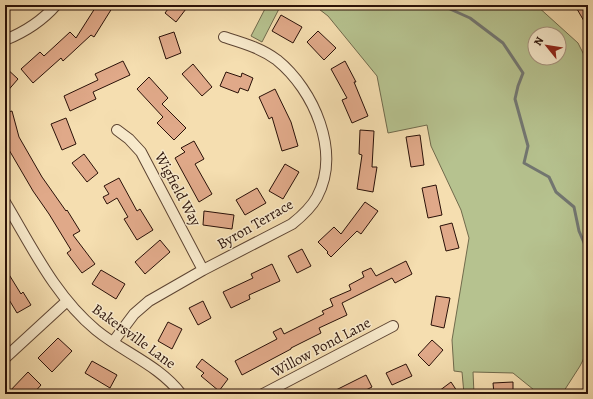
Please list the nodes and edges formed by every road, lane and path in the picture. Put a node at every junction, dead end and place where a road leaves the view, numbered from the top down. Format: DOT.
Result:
graph roads {
  1 [pos="56,5"];
  2 [pos="224,37"];
  3 [pos="5,40"];
  4 [pos="117,130"];
  5 [pos="5,202"];
  6 [pos="203,270"];
  7 [pos="67,301"];
  8 [pos="392,326"];
  9 [pos="113,342"];
  10 [pos="5,358"];
  11 [pos="181,394"];
  12 [pos="264,394"];
  1 -- 3 [label="street"];
  2 -- 6 [label="street, Byron Terrace"];
  4 -- 6 [label="street, Wigfield Way"];
  5 -- 7 [label="street, Bakersville Lane"];
  6 -- 9 [label="street, Byron Terrace"];
  7 -- 9 [label="street, Bakersville Lane"];
  7 -- 10 [label="street"];
  8 -- 12 [label="street, Willow Pond Lane"];
  9 -- 11 [label="street, Bakersville Lane"];
}
